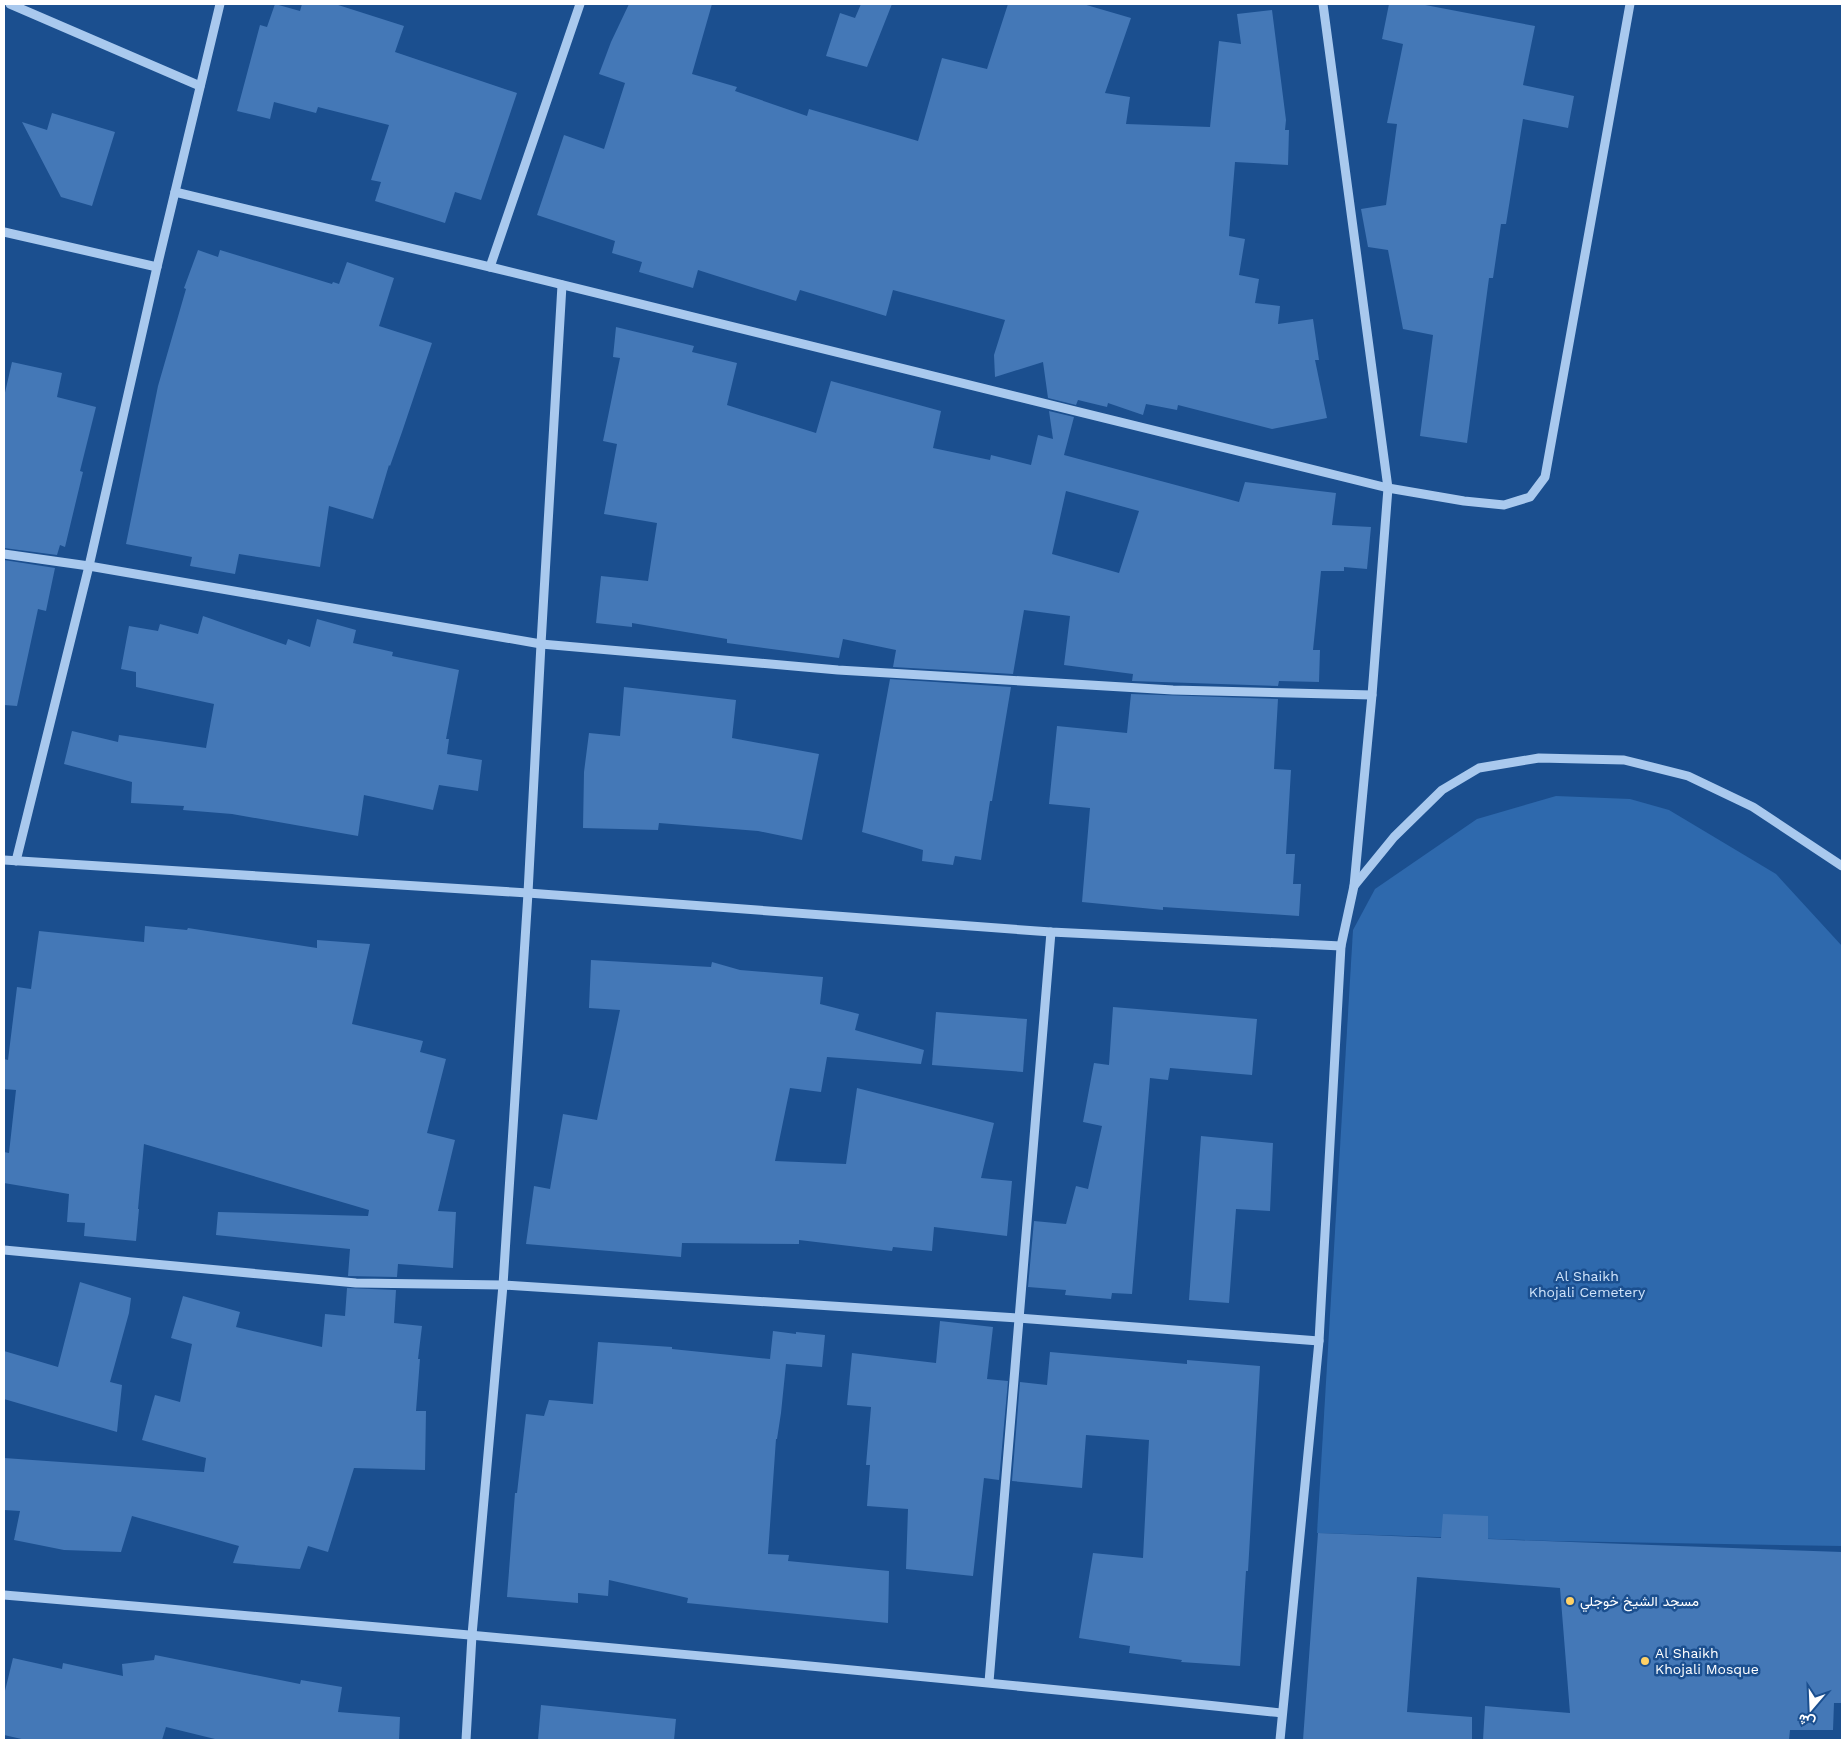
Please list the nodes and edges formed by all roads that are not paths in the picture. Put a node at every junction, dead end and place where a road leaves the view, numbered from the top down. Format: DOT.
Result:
graph roads {
  1 [pos="10,4"];
  2 [pos="220,4"];
  3 [pos="580,4"];
  4 [pos="1323,4"];
  5 [pos="1630,4"];
  6 [pos="200,86"];
  7 [pos="175,192"];
  8 [pos="4,232"];
  9 [pos="157,267"];
  10 [pos="490,267"];
  11 [pos="562,285"];
  12 [pos="1388,488"];
  13 [pos="4,554"];
  14 [pos="89,566"];
  15 [pos="540,644"];
  16 [pos="1372,695"];
  17 [pos="4,860"];
  18 [pos="16,861"];
  19 [pos="1842,866"];
  20 [pos="1354,886"];
  21 [pos="528,893"];
  22 [pos="1051,932"];
  23 [pos="1341,946"];
  24 [pos="4,1250"];
  25 [pos="503,1285"];
  26 [pos="1018,1318"];
  27 [pos="1319,1340"];
  28 [pos="4,1595"];
  29 [pos="472,1635"];
  30 [pos="989,1682"];
  31 [pos="1282,1712"];
  32 [pos="466,1740"];
  33 [pos="1280,1740"];
  1 -- 6 [label="street"];
  2 -- 6 [label="street"];
  3 -- 10 [label="street"];
  4 -- 12 [label="street"];
  5 -- 12 [label="street"];
  6 -- 7 [label="street"];
  7 -- 9 [label="street"];
  7 -- 10 [label="street"];
  8 -- 9 [label="street"];
  9 -- 14 [label="street"];
  10 -- 11 [label="street"];
  11 -- 12 [label="street"];
  11 -- 15 [label="street"];
  12 -- 16 [label="street"];
  13 -- 14 [label="street"];
  14 -- 15 [label="street"];
  14 -- 18 [label="street"];
  15 -- 16 [label="street"];
  15 -- 21 [label="street"];
  16 -- 20 [label="street"];
  17 -- 18 [label="street"];
  18 -- 21 [label="street"];
  19 -- 20 [label="street"];
  20 -- 23 [label="street"];
  21 -- 22 [label="street"];
  21 -- 25 [label="street"];
  22 -- 23 [label="street"];
  22 -- 26 [label="street"];
  23 -- 27 [label="street"];
  24 -- 25 [label="street"];
  25 -- 26 [label="street"];
  25 -- 29 [label="street"];
  26 -- 27 [label="street"];
  26 -- 30 [label="street"];
  27 -- 31 [label="street"];
  28 -- 29 [label="street"];
  29 -- 30 [label="street"];
  29 -- 32 [label="street"];
  30 -- 31 [label="street"];
  31 -- 33 [label="street"];
}
